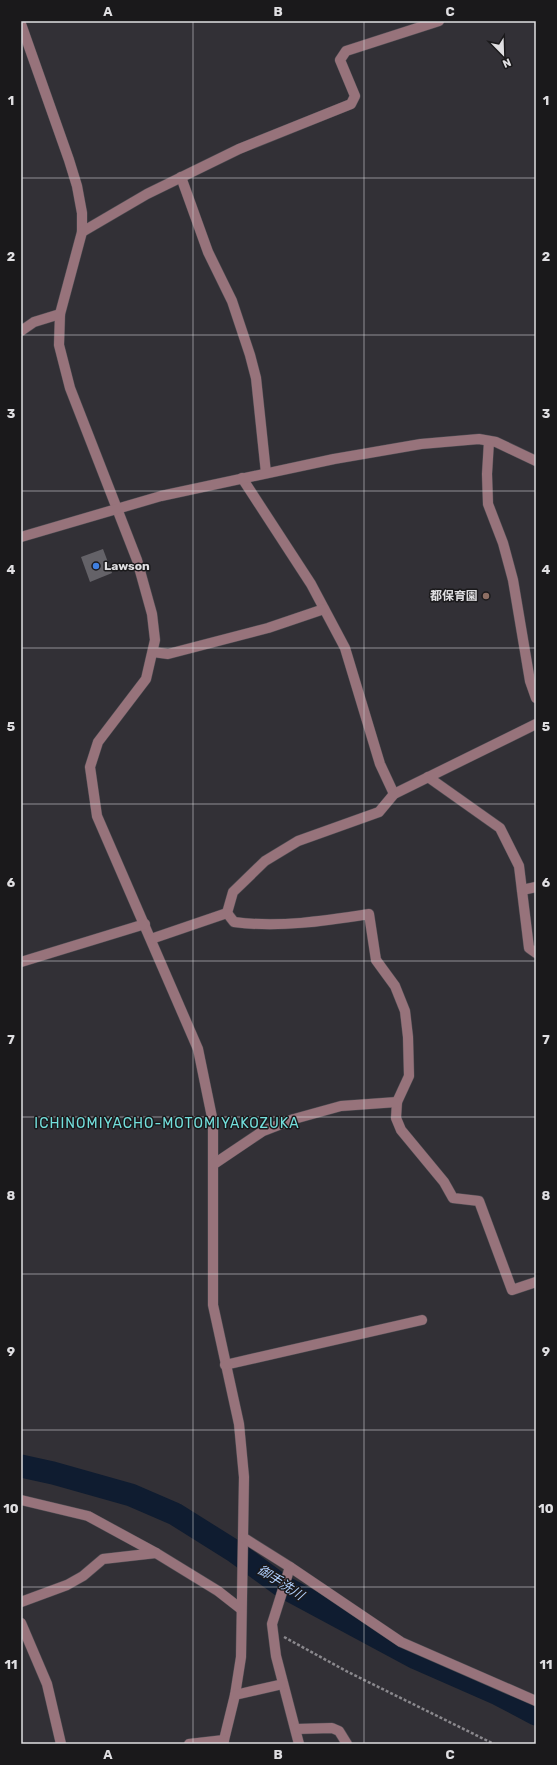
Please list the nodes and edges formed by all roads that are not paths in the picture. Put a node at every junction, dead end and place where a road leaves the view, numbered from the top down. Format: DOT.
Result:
graph roads {
  1 [pos="439,21"];
  2 [pos="21,24"];
  3 [pos="181,177"];
  4 [pos="82,232"];
  5 [pos="60,314"];
  6 [pos="21,331"];
  7 [pos="489,441"];
  8 [pos="535,459"];
  9 [pos="266,473"];
  10 [pos="242,478"];
  11 [pos="116,509"];
  12 [pos="21,537"];
  13 [pos="324,609"];
  14 [pos="153,652"];
  15 [pos="536,698"];
  16 [pos="536,724"];
  17 [pos="428,777"];
  18 [pos="394,794"];
  19 [pos="536,887"];
  20 [pos="522,890"];
  21 [pos="227,913"];
  22 [pos="144,924"];
  23 [pos="151,939"];
  24 [pos="536,953"];
  25 [pos="21,962"];
  26 [pos="397,1102"];
  27 [pos="214,1164"];
  28 [pos="536,1282"];
  29 [pos="422,1320"];
  30 [pos="226,1365"];
  31 [pos="21,1500"];
  32 [pos="244,1538"];
  33 [pos="156,1553"];
  34 [pos="289,1571"];
  35 [pos="21,1602"];
  36 [pos="241,1609"];
  37 [pos="21,1623"];
  38 [pos="284,1684"];
  39 [pos="236,1694"];
  40 [pos="536,1702"];
  41 [pos="296,1729"];
  42 [pos="223,1742"];
  43 [pos="61,1744"];
  44 [pos="189,1744"];
  45 [pos="299,1744"];
  46 [pos="347,1744"];
  1 -- 3 [label="street"];
  2 -- 4 [label="street"];
  3 -- 4 [label="street"];
  3 -- 9 [label="street"];
  4 -- 5 [label="street"];
  5 -- 6 [label="street"];
  5 -- 11 [label="street"];
  7 -- 8 [label="street"];
  7 -- 9 [label="street"];
  7 -- 15 [label="street"];
  9 -- 10 [label="street"];
  10 -- 11 [label="street"];
  10 -- 13 [label="street"];
  11 -- 12 [label="street"];
  11 -- 14 [label="street"];
  13 -- 14 [label="street"];
  13 -- 18 [label="street"];
  14 -- 22 [label="street"];
  16 -- 17 [label="street"];
  17 -- 18 [label="street"];
  17 -- 20 [label="street"];
  18 -- 21 [label="street"];
  19 -- 20 [label="street"];
  20 -- 24 [label="street"];
  21 -- 23 [label="street"];
  21 -- 26 [label="street"];
  22 -- 23 [label="street"];
  22 -- 25 [label="street"];
  23 -- 27 [label="street"];
  26 -- 27 [label="street"];
  26 -- 28 [label="street"];
  27 -- 30 [label="street"];
  29 -- 30 [label="street"];
  30 -- 32 [label="street"];
  31 -- 33 [label="street"];
  32 -- 34 [label="street"];
  32 -- 36 [label="street"];
  33 -- 35 [label="street"];
  33 -- 36 [label="street"];
  34 -- 38 [label="street"];
  34 -- 40 [label="street"];
  36 -- 39 [label="street"];
  37 -- 43 [label="street"];
  38 -- 39 [label="street"];
  38 -- 41 [label="street"];
  39 -- 42 [label="street"];
  41 -- 45 [label="street"];
  41 -- 46 [label="street"];
  42 -- 44 [label="street"];
}
